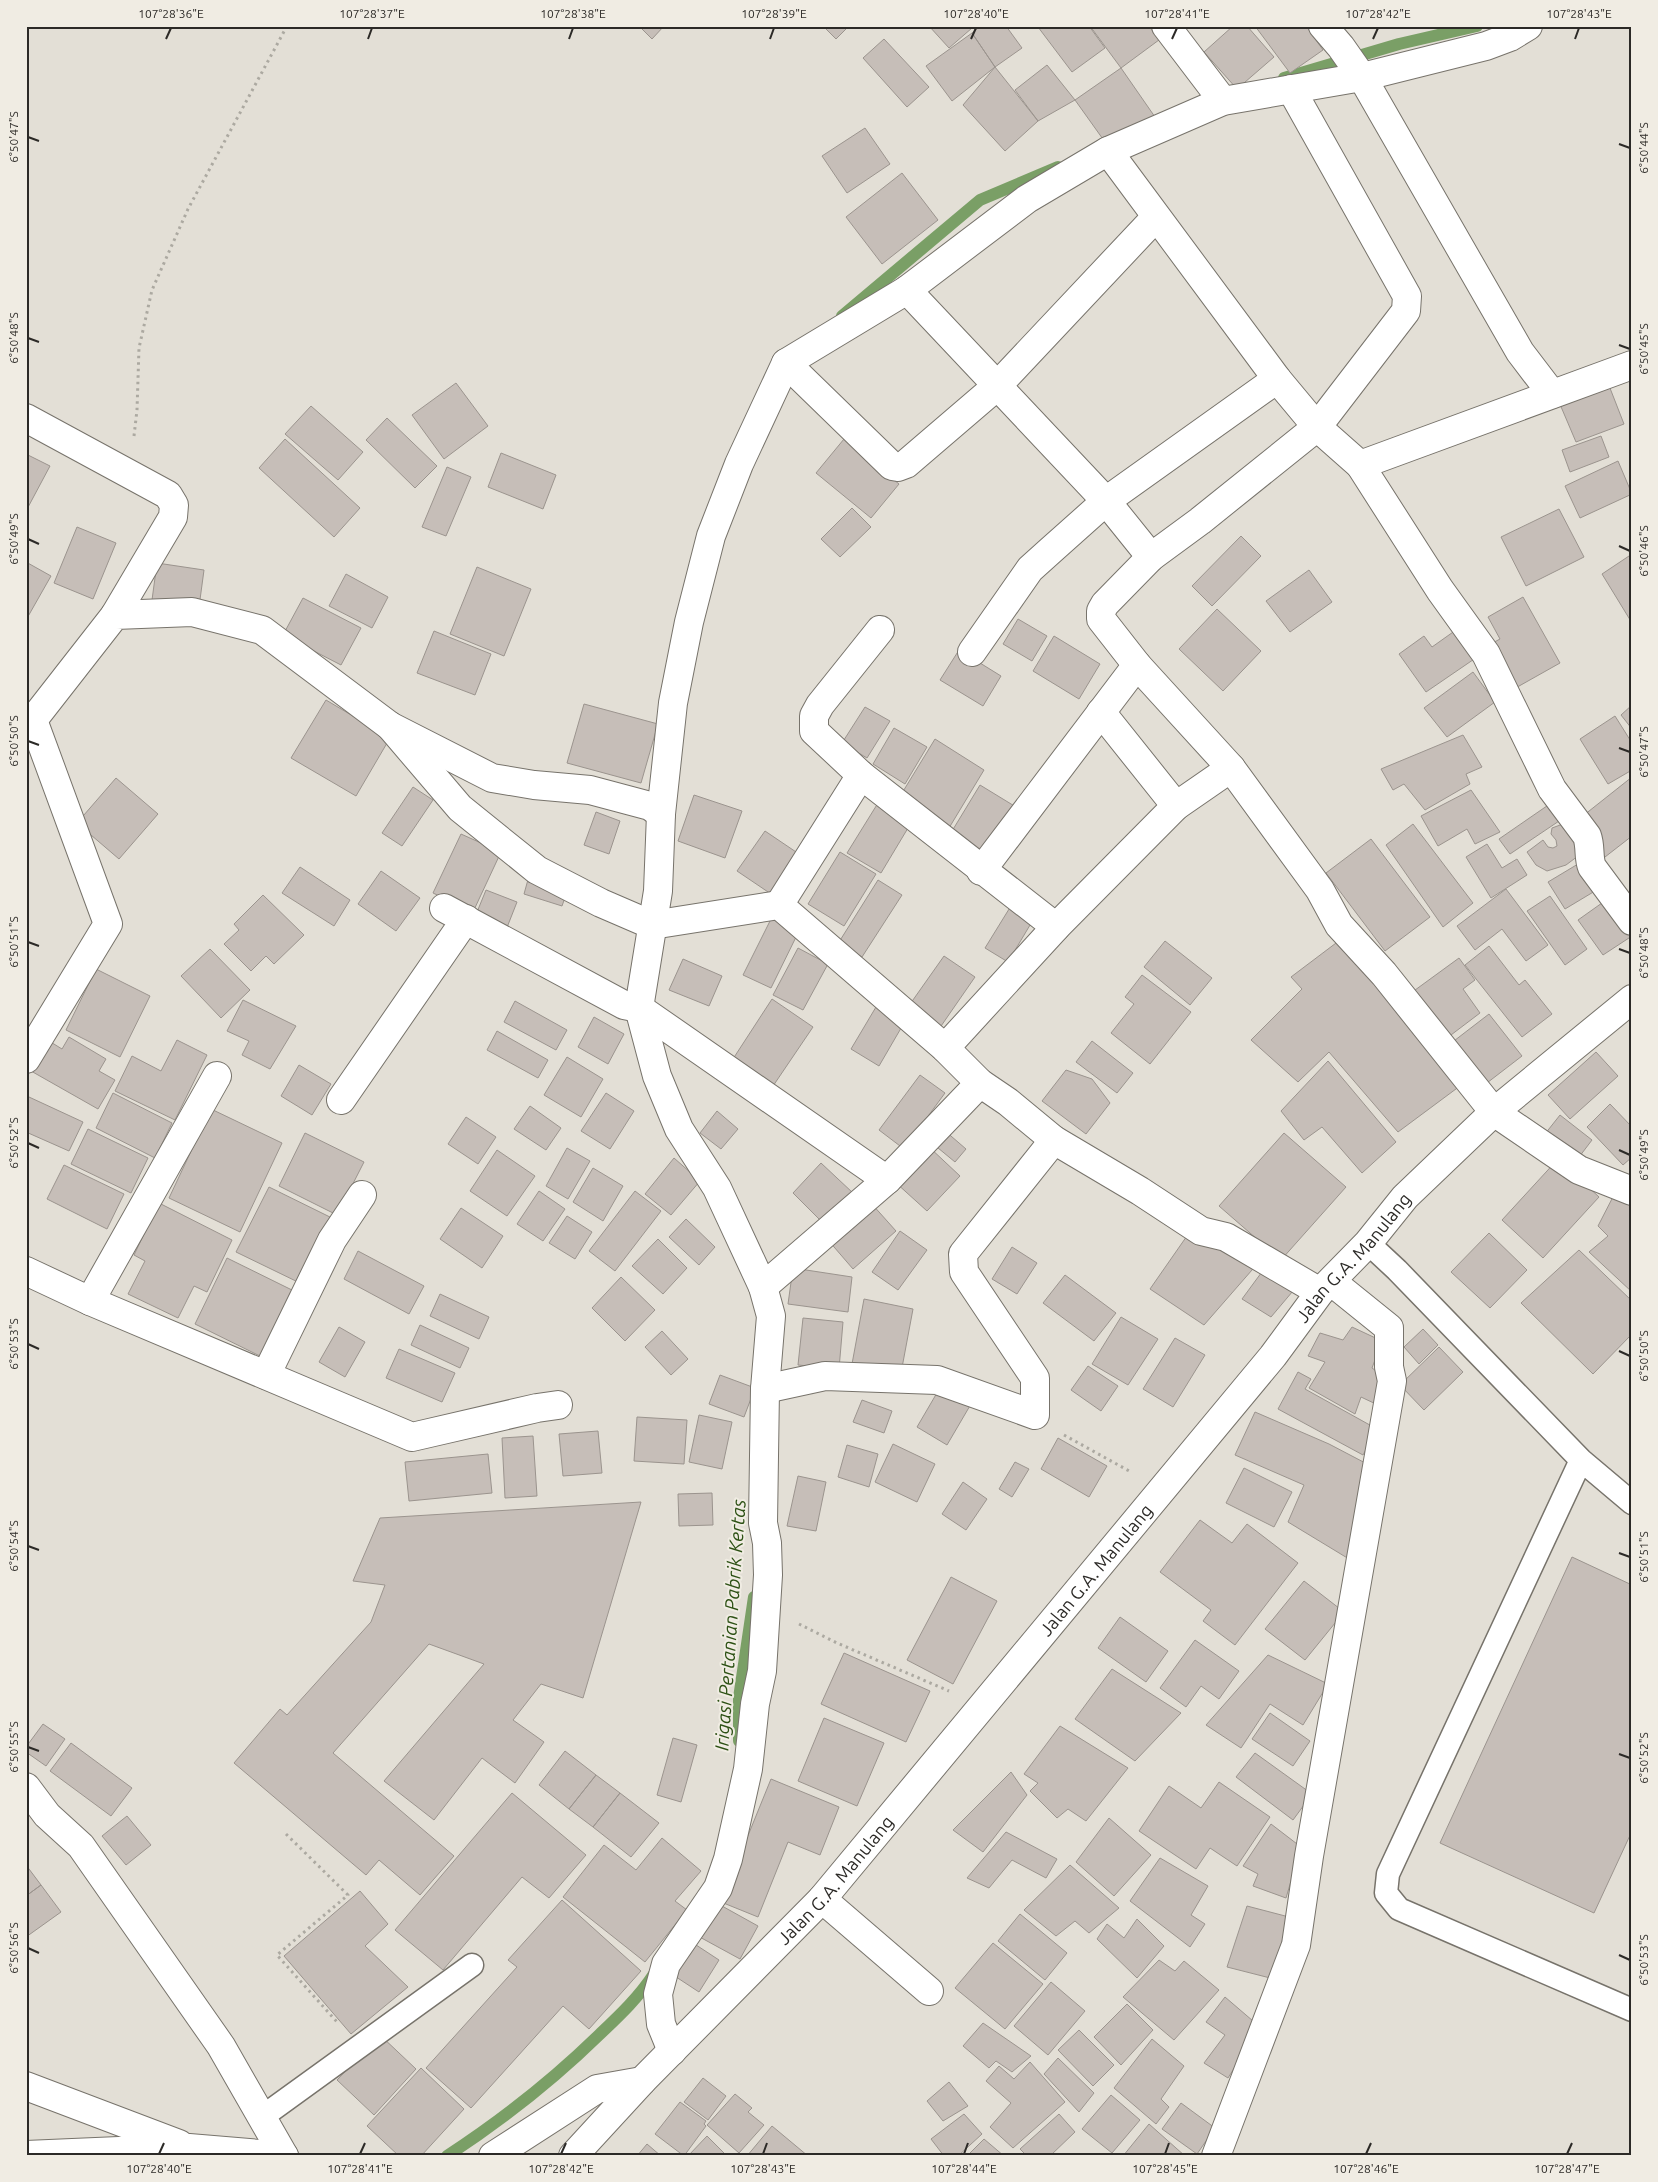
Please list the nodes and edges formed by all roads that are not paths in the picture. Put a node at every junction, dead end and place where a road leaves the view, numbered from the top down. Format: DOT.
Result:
graph roads {
  1 [pos="1166,26"];
  2 [pos="1323,26"];
  3 [pos="1510,29"];
  4 [pos="1351,62"];
  5 [pos="1291,89"];
  6 [pos="1224,101"];
  7 [pos="1108,152"];
  8 [pos="1156,217"];
  9 [pos="907,290"];
  10 [pos="786,363"];
  11 [pos="1632,365"];
  12 [pos="1277,379"];
  13 [pos="998,386"];
  14 [pos="1552,394"];
  15 [pos="26,418"];
  16 [pos="1317,427"];
  17 [pos="1360,465"];
  18 [pos="1106,501"];
  19 [pos="1150,557"];
  20 [pos="115,615"];
  21 [pos="880,630"];
  22 [pos="972,652"];
  23 [pos="1137,665"];
  24 [pos="1101,712"];
  25 [pos="30,718"];
  26 [pos="390,726"];
  27 [pos="1231,768"];
  28 [pos="861,775"];
  29 [pos="1176,806"];
  30 [pos="657,811"];
  31 [pos="981,871"];
  32 [pos="778,906"];
  33 [pos="1632,921"];
  34 [pos="652,925"];
  35 [pos="1056,927"];
  36 [pos="1632,999"];
  37 [pos="632,1007"];
  38 [pos="945,1048"];
  39 [pos="26,1059"];
  40 [pos="217,1076"];
  41 [pos="980,1083"];
  42 [pos="341,1100"];
  43 [pos="1494,1112"];
  44 [pos="1054,1140"];
  45 [pos="887,1180"];
  46 [pos="1632,1191"];
  47 [pos="362,1195"];
  48 [pos="1368,1243"];
  49 [pos="26,1271"];
  50 [pos="763,1287"];
  51 [pos="1326,1287"];
  52 [pos="90,1301"];
  53 [pos="266,1375"];
  54 [pos="765,1389"];
  55 [pos="558,1406"];
  56 [pos="1581,1460"];
  57 [pos="1632,1503"];
  58 [pos="26,1787"];
  59 [pos="822,1899"];
  60 [pos="472,1966"];
  61 [pos="929,1991"];
  62 [pos="1632,2010"];
  63 [pos="672,2051"];
  64 [pos="642,2081"];
  65 [pos="26,2086"];
  66 [pos="262,2117"];
  67 [pos="189,2148"];
  68 [pos="26,2155"];
  69 [pos="284,2156"];
  70 [pos="494,2156"];
  71 [pos="573,2156"];
  72 [pos="1216,2156"];
  1 -- 6 [label="street"];
  2 -- 4 [label="street"];
  3 -- 4 [label="street"];
  4 -- 5 [label="street"];
  4 -- 14 [label="street"];
  5 -- 6 [label="street"];
  5 -- 16 [label="street"];
  6 -- 7 [label="street"];
  7 -- 8 [label="street"];
  7 -- 9 [label="street"];
  8 -- 12 [label="street"];
  8 -- 13 [label="street"];
  9 -- 10 [label="street"];
  9 -- 13 [label="street"];
  10 -- 13 [label="street"];
  10 -- 30 [label="street"];
  11 -- 14 [label="street"];
  12 -- 16 [label="street"];
  12 -- 18 [label="street"];
  13 -- 18 [label="street"];
  14 -- 17 [label="street"];
  15 -- 20 [label="street"];
  16 -- 17 [label="street"];
  16 -- 19 [label="street"];
  17 -- 33 [label="street"];
  18 -- 19 [label="street"];
  18 -- 22 [label="street"];
  19 -- 23 [label="street"];
  20 -- 25 [label="street"];
  20 -- 26 [label="street"];
  21 -- 28 [label="street"];
  23 -- 24 [label="street"];
  23 -- 27 [label="street"];
  24 -- 29 [label="street"];
  24 -- 31 [label="street"];
  25 -- 39 [label="street"];
  26 -- 30 [label="street"];
  26 -- 34 [label="street"];
  27 -- 29 [label="street"];
  27 -- 43 [label="street"];
  28 -- 31 [label="street"];
  28 -- 32 [label="street"];
  29 -- 35 [label="street"];
  30 -- 34 [label="street"];
  31 -- 35 [label="street"];
  32 -- 34 [label="street"];
  32 -- 38 [label="street"];
  34 -- 37 [label="street"];
  35 -- 38 [label="street"];
  36 -- 43 [label="street, Jalan G.A. Manulang"];
  37 -- 42 [label="street"];
  37 -- 45 [label="street"];
  37 -- 50 [label="street"];
  38 -- 41 [label="street"];
  40 -- 52 [label="street"];
  41 -- 44 [label="street"];
  41 -- 45 [label="street"];
  43 -- 46 [label="street"];
  43 -- 48 [label="street, Jalan G.A. Manulang"];
  44 -- 51 [label="street"];
  44 -- 54 [label="street"];
  45 -- 50 [label="street"];
  47 -- 53 [label="street"];
  48 -- 51 [label="street, Jalan G.A. Manulang"];
  48 -- 56 [label="lane"];
  49 -- 52 [label="street"];
  50 -- 54 [label="street"];
  51 -- 59 [label="street, Jalan G.A. Manulang"];
  51 -- 72 [label="street"];
  52 -- 53 [label="street"];
  53 -- 55 [label="street"];
  54 -- 63 [label="street"];
  56 -- 57 [label="lane"];
  56 -- 62 [label="lane"];
  58 -- 66 [label="street"];
  59 -- 61 [label="street"];
  59 -- 63 [label="street, Jalan G.A. Manulang"];
  60 -- 66 [label="lane"];
  63 -- 64 [label="street, Jalan G.A. Manulang"];
  64 -- 70 [label="street"];
  64 -- 71 [label="street, Jalan G.A. Manulang"];
  65 -- 67 [label="street"];
  66 -- 69 [label="street"];
  67 -- 68 [label="street"];
  67 -- 69 [label="street"];
}
